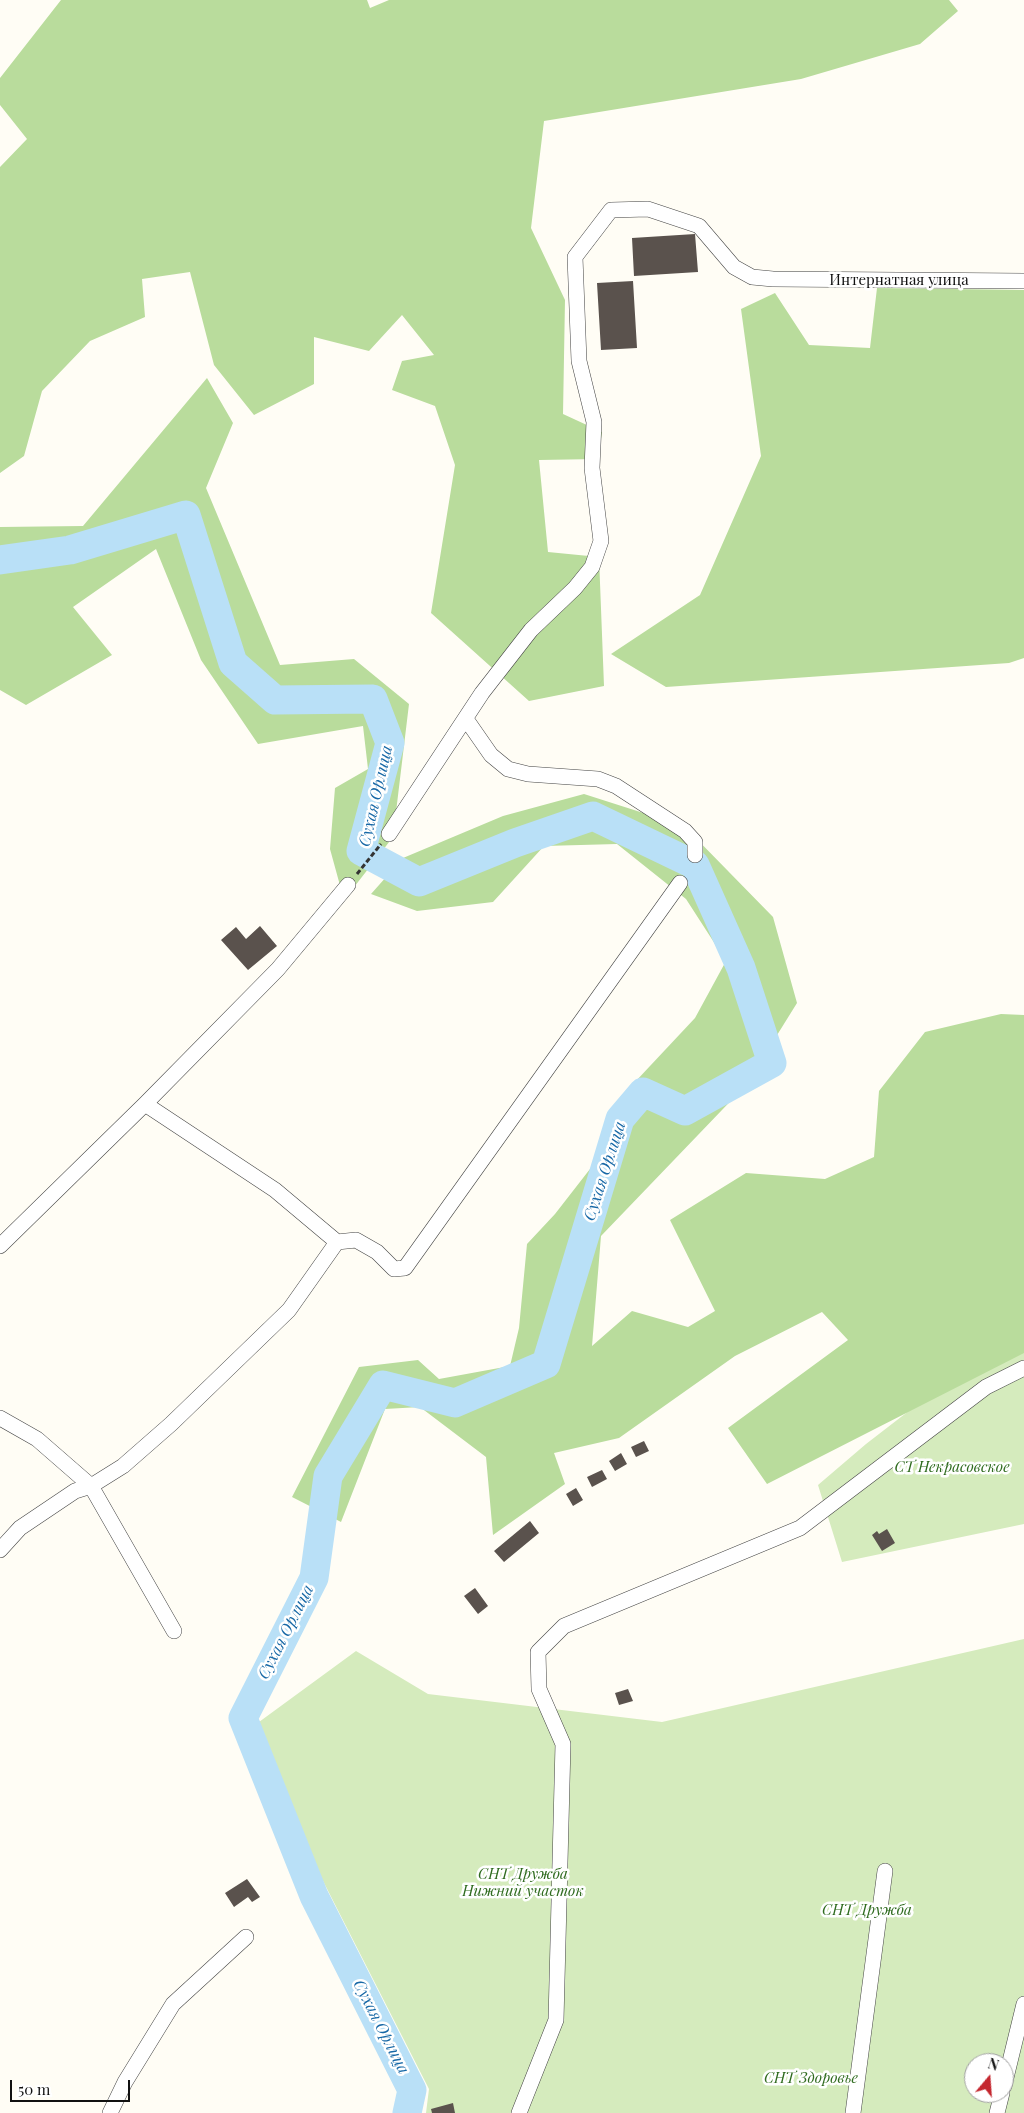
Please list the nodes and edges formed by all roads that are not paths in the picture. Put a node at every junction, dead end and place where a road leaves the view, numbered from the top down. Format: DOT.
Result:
graph roads {
  1 [pos="1024,281"];
  2 [pos="466,719"];
  3 [pos="389,834"];
  4 [pos="695,855"];
  5 [pos="680,883"];
  6 [pos="348,885"];
  7 [pos="145,1104"];
  8 [pos="337,1242"];
  9 [pos="0,1246"];
  10 [pos="1024,1368"];
  11 [pos="0,1418"];
  12 [pos="91,1486"];
  13 [pos="0,1550"];
  14 [pos="174,1631"];
  15 [pos="885,1870"];
  16 [pos="246,1937"];
  17 [pos="1024,2004"];
  18 [pos="1012,2053"];
  19 [pos="110,2113"];
  20 [pos="519,2113"];
  21 [pos="853,2113"];
  1 -- 2 [label="street, Интернатная улица"];
  2 -- 3 [label="street"];
  2 -- 4 [label="street"];
  5 -- 8 [label="street"];
  6 -- 7 [label="street"];
  7 -- 8 [label="street"];
  7 -- 9 [label="street"];
  8 -- 12 [label="street"];
  10 -- 20 [label="street"];
  11 -- 12 [label="street"];
  12 -- 13 [label="street"];
  12 -- 14 [label="street"];
  15 -- 21 [label="street"];
  16 -- 19 [label="street"];
  17 -- 18 [label="street"];
}
